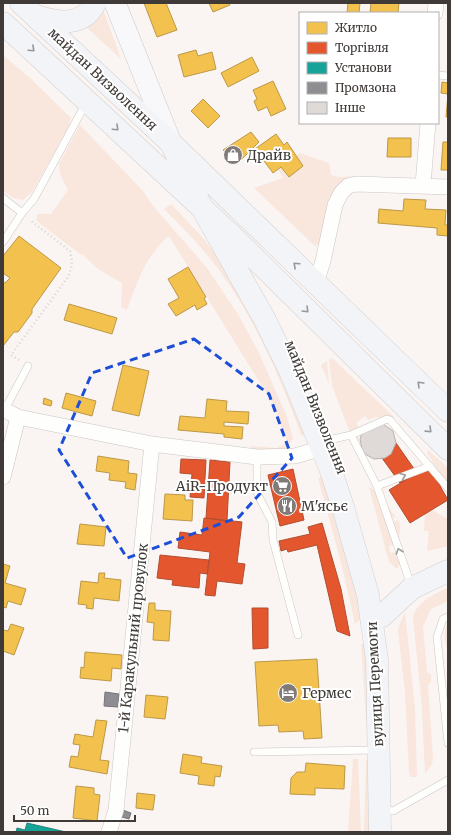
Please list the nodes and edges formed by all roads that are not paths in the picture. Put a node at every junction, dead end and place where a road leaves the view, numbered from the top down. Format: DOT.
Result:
graph roads {
  1 [pos="95,3"];
  2 [pos="115,3"];
  3 [pos="28,9"];
  4 [pos="3,23"];
  5 [pos="87,101"];
  6 [pos="428,124"];
  7 [pos="171,143"];
  8 [pos="194,165"];
  9 [pos="423,186"];
  10 [pos="448,187"];
  11 [pos="3,198"];
  12 [pos="202,208"];
  13 [pos="22,213"];
  14 [pos="229,233"];
  15 [pos="3,242"];
  16 [pos="316,283"];
  17 [pos="28,366"];
  18 [pos="444,404"];
  19 [pos="4,409"];
  20 [pos="18,417"];
  21 [pos="335,441"];
  22 [pos="152,444"];
  23 [pos="448,449"];
  24 [pos="257,457"];
  25 [pos="430,466"];
  26 [pos="3,477"];
  27 [pos="377,486"];
  28 [pos="448,488"];
  29 [pos="448,571"];
  30 [pos="412,588"];
  31 [pos="448,617"];
  32 [pos="377,618"];
  33 [pos="298,635"];
  34 [pos="445,688"];
  35 [pos="448,743"];
  36 [pos="379,750"];
  37 [pos="254,752"];
  38 [pos="448,780"];
  39 [pos="388,817"];
  40 [pos="109,832"];
  41 [pos="380,832"];
  1 -- 3 [label="main road"];
  2 -- 7 [label="street"];
  3 -- 7 [label="main road, майдан Визволення"];
  4 -- 5 [label="main road, майдан Визволення, one-way"];
  5 -- 12 [label="main road, майдан Визволення, one-way"];
  5 -- 13 [label="lane"];
  6 -- 9 [label="street"];
  7 -- 8 [label="main road, майдан Визволення"];
  7 -- 12 [label="main road, майдан Визволення"];
  8 -- 14 [label="main road, майдан Визволення"];
  16 -- 8 [label="main road, майдан Визволення, one-way"];
  9 -- 10 [label="street"];
  9 -- 16 [label="street"];
  11 -- 13 [label="lane"];
  12 -- 14 [label="main road, майдан Визволення"];
  12 -- 21 [label="main road, майдан Визволення"];
  13 -- 15 [label="lane"];
  14 -- 21 [label="main road, майдан Визволення"];
  14 -- 23 [label="main road, майдан Визволення, one-way"];
  18 -- 16 [label="main road, майдан Визволення, one-way"];
  17 -- 19 [label="lane"];
  19 -- 20 [label="street"];
  20 -- 22 [label="street"];
  20 -- 26 [label="street"];
  21 -- 24 [label="street"];
  21 -- 25 [label="lane"];
  21 -- 27 [label="lane"];
  21 -- 32 [label="main road, вулиця Перемоги"];
  22 -- 24 [label="street"];
  22 -- 40 [label="street, 1-й Каракульний провулок"];
  24 -- 33 [label="lane"];
  27 -- 25 [label="lane, one-way"];
  25 -- 28 [label="lane"];
  30 -- 27 [label="lane, one-way"];
  29 -- 30 [label="main road"];
  30 -- 32 [label="main road"];
  31 -- 34 [label="lane"];
  32 -- 36 [label="main road, вулиця Перемоги"];
  32 -- 39 [label="main road, вулиця Перемоги"];
  34 -- 35 [label="lane"];
  36 -- 37 [label="lane"];
  36 -- 39 [label="main road, вулиця Перемоги"];
  38 -- 39 [label="lane"];
  39 -- 41 [label="main road, вулиця Перемоги"];
}
